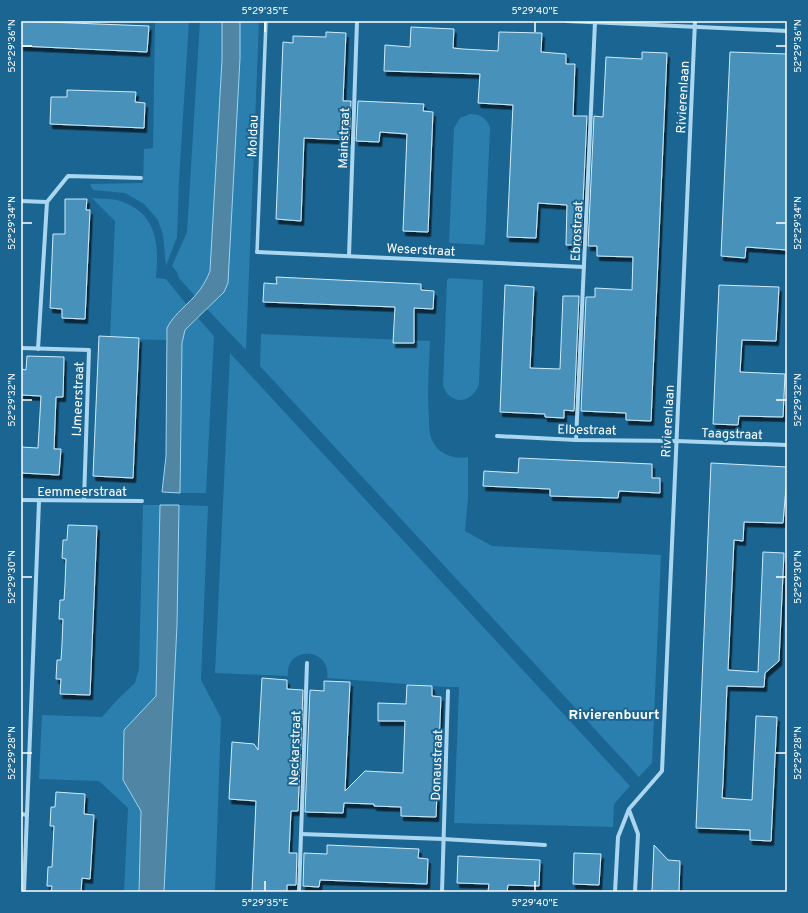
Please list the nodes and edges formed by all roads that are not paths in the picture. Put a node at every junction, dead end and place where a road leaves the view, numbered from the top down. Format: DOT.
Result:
graph roads {
  1 [pos="266,21"];
  2 [pos="357,21"];
  3 [pos="567,21"];
  4 [pos="695,21"];
  5 [pos="595,22"];
  6 [pos="695,26"];
  7 [pos="787,31"];
  8 [pos="141,178"];
  9 [pos="21,201"];
  10 [pos="47,202"];
  11 [pos="257,252"];
  12 [pos="349,256"];
  13 [pos="584,267"];
  14 [pos="21,348"];
  15 [pos="38,349"];
  16 [pos="497,436"];
  17 [pos="576,440"];
  18 [pos="676,441"];
  19 [pos="787,445"];
  20 [pos="21,500"];
  21 [pos="84,500"];
  22 [pos="39,501"];
  23 [pos="142,501"];
  24 [pos="307,663"];
  25 [pos="448,691"];
  26 [pos="629,809"];
  27 [pos="21,814"];
  28 [pos="27,815"];
  29 [pos="301,834"];
  30 [pos="443,839"];
  31 [pos="545,845"];
  32 [pos="24,892"];
  33 [pos="299,892"];
  34 [pos="442,892"];
  35 [pos="615,892"];
  36 [pos="635,892"];
  1 -- 11 [label="street, Moldau"];
  2 -- 12 [label="street, Mainstraat"];
  3 -- 5 [label="street"];
  4 -- 6 [label="street, Rivierenlaan"];
  5 -- 6 [label="street"];
  5 -- 13 [label="street, Ebrostraat"];
  6 -- 7 [label="street"];
  6 -- 18 [label="street, Rivierenlaan"];
  8 -- 10 [label="street"];
  9 -- 10 [label="street"];
  10 -- 15 [label="street"];
  11 -- 12 [label="street, Weserstraat"];
  12 -- 13 [label="street, Weserstraat"];
  13 -- 17 [label="street, Ebrostraat"];
  14 -- 15 [label="street, IJmeerstraat"];
  15 -- 21 [label="street, IJmeerstraat"];
  16 -- 17 [label="street, Elbestraat"];
  17 -- 18 [label="street, Elbestraat"];
  18 -- 19 [label="street, Taagstraat"];
  18 -- 26 [label="street, Rivierenlaan"];
  20 -- 22 [label="street, Eemmeerstraat"];
  21 -- 22 [label="street, Eemmeerstraat"];
  21 -- 23 [label="street, Eemmeerstraat"];
  22 -- 28 [label="street"];
  24 -- 29 [label="street, Neckarstraat"];
  25 -- 30 [label="street, Donaustraat"];
  26 -- 35 [label="street, Rivierenlaan"];
  26 -- 36 [label="street"];
  27 -- 28 [label="street"];
  28 -- 32 [label="street"];
  29 -- 30 [label="street"];
  29 -- 33 [label="street, Neckarstraat"];
  30 -- 31 [label="street"];
  30 -- 34 [label="street, Donaustraat"];
}
